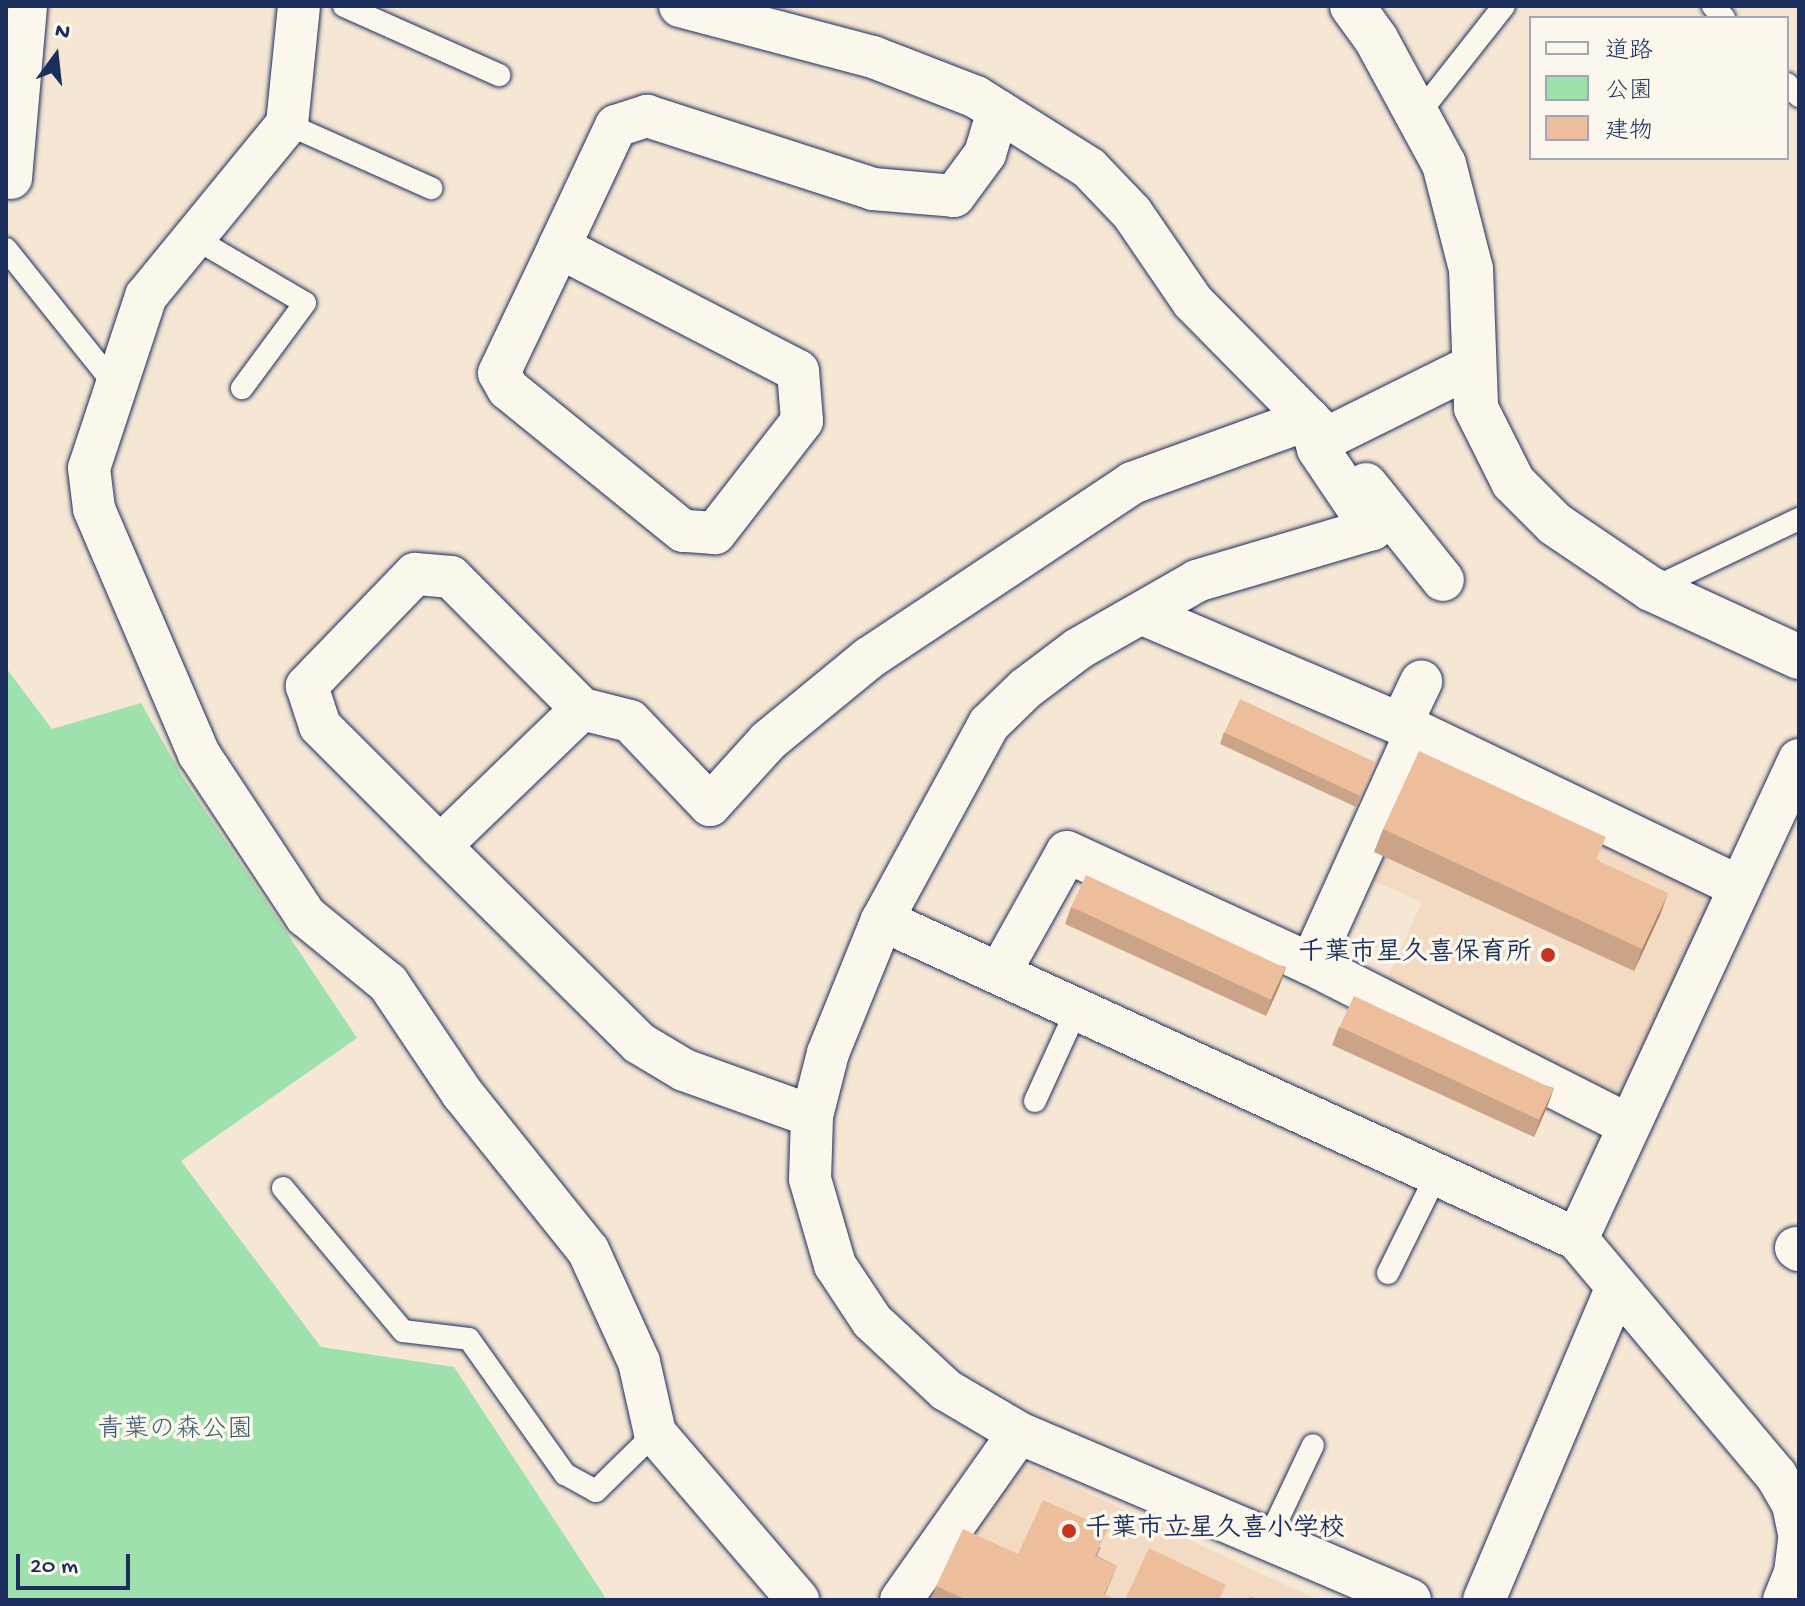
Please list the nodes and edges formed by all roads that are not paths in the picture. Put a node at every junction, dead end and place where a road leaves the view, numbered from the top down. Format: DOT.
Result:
graph roads {
  1 [pos="26,6"];
  2 [pos="299,6"];
  3 [pos="344,6"];
  4 [pos="680,6"];
  5 [pos="1352,6"];
  6 [pos="1504,6"];
  7 [pos="499,75"];
  8 [pos="998,111"];
  9 [pos="1417,116"];
  10 [pos="287,124"];
  11 [pos="9,184"];
  12 [pos="431,188"];
  13 [pos="196,239"];
  14 [pos="559,247"];
  15 [pos="6,249"];
  16 [pos="1472,366"];
  17 [pos="115,385"];
  18 [pos="242,388"];
  19 [pos="1318,428"];
  20 [pos="1799,519"];
  21 [pos="1443,580"];
  22 [pos="1651,589"];
  23 [pos="1145,615"];
  24 [pos="1799,657"];
  25 [pos="1421,682"];
  26 [pos="582,709"];
  27 [pos="1408,728"];
  28 [pos="1799,760"];
  29 [pos="1799,814"];
  30 [pos="1760,842"];
  31 [pos="440,846"];
  32 [pos="1739,887"];
  33 [pos="882,920"];
  34 [pos="1311,964"];
  35 [pos="1000,972"];
  36 [pos="1077,1009"];
  37 [pos="1035,1101"];
  38 [pos="812,1116"];
  39 [pos="1628,1125"];
  40 [pos="1437,1174"];
  41 [pos="283,1188"];
  42 [pos="1577,1239"];
  43 [pos="1388,1273"];
  44 [pos="1615,1291"];
  45 [pos="655,1433"];
  46 [pos="1019,1433"];
  47 [pos="1313,1445"];
  48 [pos="1799,1536"];
  49 [pos="1267,1542"];
  50 [pos="798,1600"];
  51 [pos="901,1600"];
  52 [pos="1410,1600"];
  53 [pos="1484,1600"];
  54 [pos="1784,1600"];
  1 -- 11 [label="street"];
  2 -- 10 [label="street"];
  3 -- 7 [label="lane"];
  4 -- 8 [label="street"];
  5 -- 9 [label="street"];
  6 -- 9 [label="lane"];
  8 -- 14 [label="street"];
  8 -- 19 [label="street"];
  9 -- 16 [label="street"];
  10 -- 12 [label="lane"];
  10 -- 13 [label="street"];
  13 -- 17 [label="street"];
  13 -- 18 [label="lane"];
  14 -- 14 [label="street"];
  15 -- 17 [label="lane"];
  16 -- 19 [label="street"];
  16 -- 22 [label="street"];
  17 -- 45 [label="street"];
  19 -- 21 [label="street"];
  19 -- 23 [label="street"];
  19 -- 26 [label="street"];
  20 -- 22 [label="lane"];
  22 -- 24 [label="street"];
  23 -- 27 [label="street"];
  23 -- 33 [label="street"];
  25 -- 27 [label="street"];
  26 -- 31 [label="street"];
  26 -- 31 [label="street"];
  27 -- 32 [label="street"];
  27 -- 34 [label="street"];
  28 -- 30 [label="street"];
  29 -- 30 [label="street"];
  30 -- 32 [label="street"];
  31 -- 38 [label="street"];
  32 -- 39 [label="street"];
  33 -- 35 [label="street"];
  33 -- 38 [label="street"];
  34 -- 35 [label="street"];
  34 -- 39 [label="street"];
  35 -- 36 [label="street"];
  36 -- 37 [label="lane"];
  36 -- 40 [label="street"];
  38 -- 46 [label="street"];
  39 -- 42 [label="street"];
  40 -- 42 [label="street"];
  40 -- 43 [label="lane"];
  41 -- 45 [label="lane"];
  42 -- 44 [label="street"];
  44 -- 48 [label="street"];
  44 -- 53 [label="street"];
  45 -- 50 [label="street"];
  46 -- 49 [label="street"];
  46 -- 51 [label="street"];
  47 -- 49 [label="lane"];
  48 -- 54 [label="street"];
  49 -- 52 [label="street"];
}
